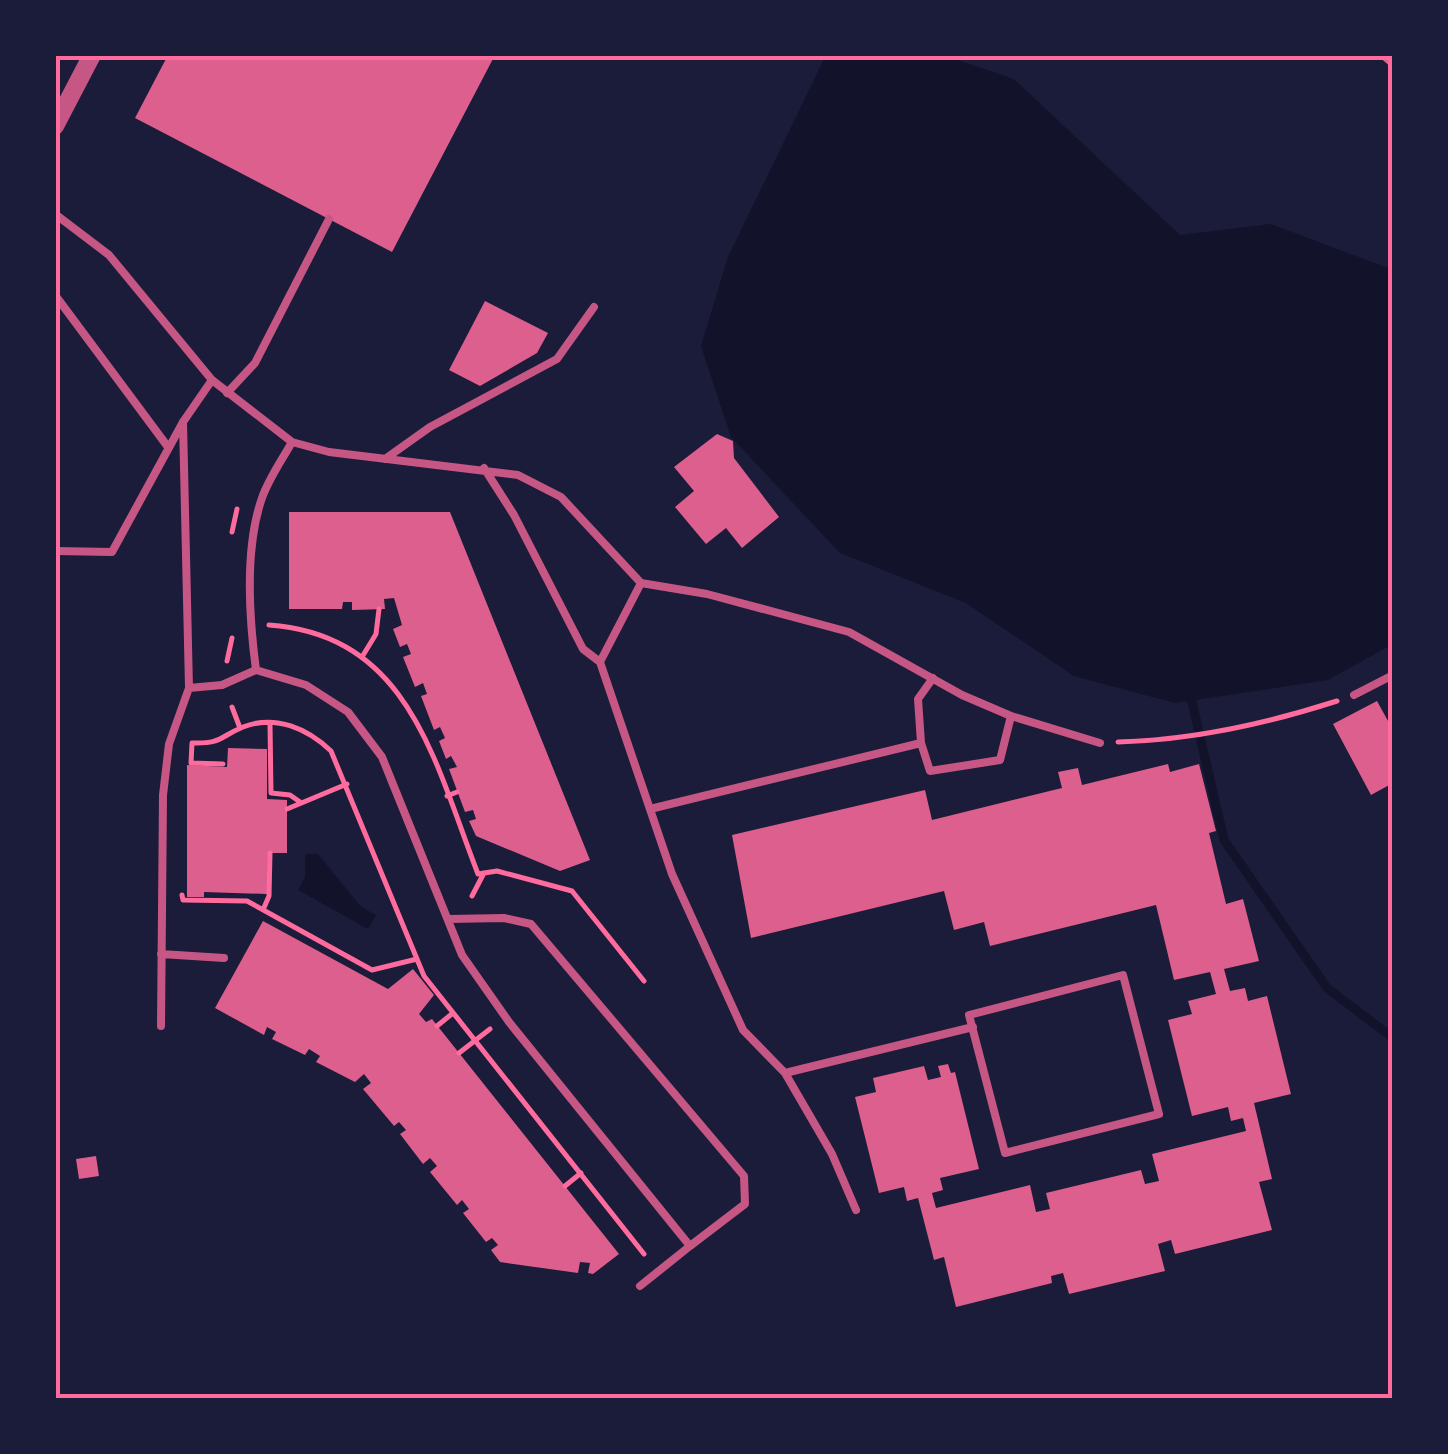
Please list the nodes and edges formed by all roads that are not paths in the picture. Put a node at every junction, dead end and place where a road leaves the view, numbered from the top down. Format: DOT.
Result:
graph roads {
  1 [pos="92,55"];
  2 [pos="55,126"];
  3 [pos="55,214"];
  4 [pos="329,219"];
  5 [pos="55,295"];
  6 [pos="594,307"];
  7 [pos="212,380"];
  8 [pos="227,393"];
  9 [pos="183,422"];
  10 [pos="292,442"];
  11 [pos="168,447"];
  12 [pos="385,459"];
  13 [pos="484,468"];
  14 [pos="55,551"];
  15 [pos="640,583"];
  16 [pos="600,662"];
  17 [pos="256,670"];
  18 [pos="1393,676"];
  19 [pos="933,678"];
  20 [pos="190,688"];
  21 [pos="1354,696"];
  22 [pos="1010,716"];
  23 [pos="922,743"];
  24 [pos="1100,743"];
  25 [pos="650,809"];
  26 [pos="448,918"];
  27 [pos="162,954"];
  28 [pos="224,958"];
  29 [pos="162,1026"];
  30 [pos="973,1027"];
  31 [pos="785,1073"];
  32 [pos="856,1210"];
  33 [pos="690,1246"];
  34 [pos="640,1286"];
  1 -- 2 [label="street"];
  3 -- 7 [label="lane"];
  4 -- 8 [label="lane"];
  5 -- 11 [label="lane"];
  6 -- 12 [label="lane"];
  7 -- 8 [label="lane"];
  7 -- 9 [label="lane"];
  8 -- 10 [label="lane"];
  9 -- 11 [label="lane"];
  9 -- 20 [label="lane"];
  10 -- 12 [label="lane"];
  10 -- 17 [label="lane"];
  11 -- 14 [label="lane"];
  12 -- 13 [label="lane"];
  13 -- 15 [label="lane"];
  13 -- 16 [label="lane"];
  15 -- 16 [label="lane"];
  15 -- 19 [label="lane"];
  16 -- 25 [label="lane"];
  17 -- 20 [label="lane"];
  17 -- 26 [label="lane"];
  18 -- 21 [label="lane"];
  19 -- 22 [label="lane"];
  19 -- 23 [label="lane"];
  20 -- 27 [label="lane"];
  22 -- 23 [label="lane"];
  22 -- 24 [label="lane"];
  23 -- 25 [label="lane"];
  25 -- 31 [label="lane"];
  26 -- 33 [label="lane"];
  26 -- 33 [label="lane"];
  27 -- 28 [label="lane"];
  27 -- 29 [label="lane"];
  30 -- 30 [label="lane"];
  30 -- 31 [label="lane"];
  31 -- 32 [label="lane"];
  33 -- 34 [label="lane"];
}
